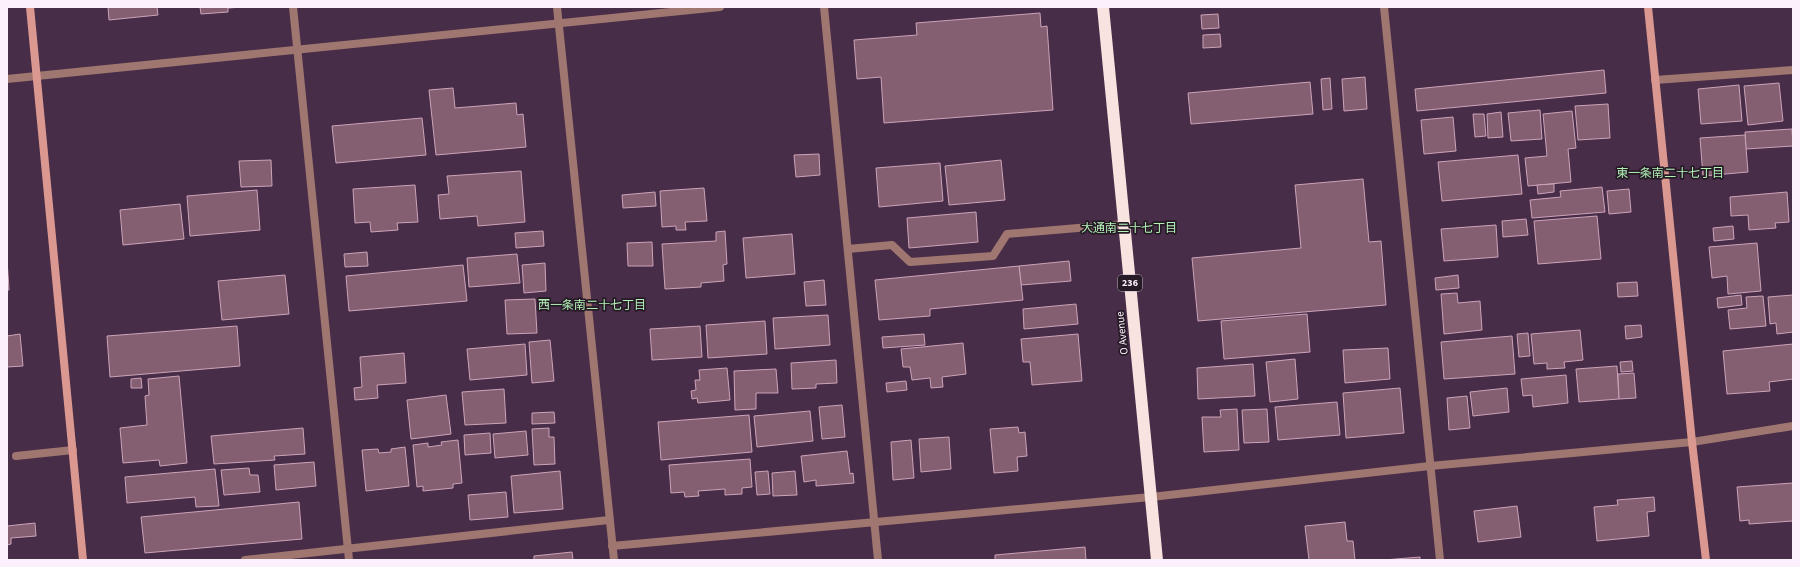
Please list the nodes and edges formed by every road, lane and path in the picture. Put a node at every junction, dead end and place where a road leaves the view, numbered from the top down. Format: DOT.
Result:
graph roads {
  1 [pos="30,7"];
  2 [pos="293,7"];
  3 [pos="557,7"];
  4 [pos="720,7"];
  5 [pos="824,7"];
  6 [pos="1103,7"];
  7 [pos="1384,7"];
  8 [pos="1648,7"];
  9 [pos="559,24"];
  10 [pos="297,50"];
  11 [pos="1793,70"];
  12 [pos="36,77"];
  13 [pos="7,79"];
  14 [pos="1655,80"];
  15 [pos="1125,224"];
  16 [pos="848,249"];
  17 [pos="1793,426"];
  18 [pos="1692,442"];
  19 [pos="72,450"];
  20 [pos="16,456"];
  21 [pos="1430,466"];
  22 [pos="1151,497"];
  23 [pos="609,520"];
  24 [pos="874,521"];
  25 [pos="612,546"];
  26 [pos="348,550"];
  27 [pos="83,560"];
  28 [pos="245,560"];
  29 [pos="349,560"];
  30 [pos="614,560"];
  31 [pos="878,560"];
  32 [pos="1157,560"];
  33 [pos="1440,560"];
  34 [pos="1706,560"];
  1 -- 12 [label="street"];
  2 -- 10 [label="street"];
  3 -- 9 [label="street"];
  4 -- 9 [label="street"];
  5 -- 16 [label="street"];
  6 -- 15 [label="highway, O Avenue / 236"];
  7 -- 21 [label="street"];
  8 -- 14 [label="street"];
  9 -- 10 [label="street"];
  9 -- 23 [label="street"];
  10 -- 12 [label="street"];
  10 -- 26 [label="street"];
  11 -- 14 [label="street"];
  12 -- 13 [label="street"];
  12 -- 19 [label="street"];
  14 -- 18 [label="street"];
  15 -- 16 [label="street"];
  15 -- 22 [label="highway, O Avenue / 236"];
  16 -- 24 [label="street"];
  17 -- 18 [label="street"];
  18 -- 21 [label="street"];
  18 -- 34 [label="street"];
  19 -- 20 [label="street"];
  19 -- 27 [label="street"];
  21 -- 22 [label="street"];
  21 -- 33 [label="street"];
  22 -- 24 [label="street"];
  22 -- 32 [label="highway, O Avenue / 236"];
  23 -- 25 [label="street"];
  23 -- 26 [label="street"];
  24 -- 25 [label="street"];
  24 -- 31 [label="street"];
  25 -- 30 [label="street"];
  26 -- 28 [label="street"];
  26 -- 29 [label="street"];
}
